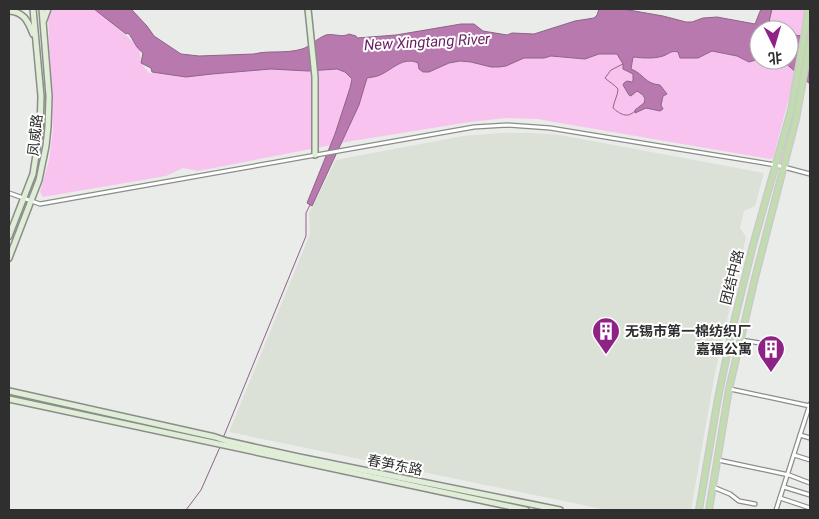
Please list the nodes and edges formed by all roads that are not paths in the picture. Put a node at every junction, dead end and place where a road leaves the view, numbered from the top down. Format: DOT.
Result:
graph roads {
  1 [pos="33,9"];
  2 [pos="42,9"];
  3 [pos="48,9"];
  4 [pos="308,9"];
  5 [pos="808,9"];
  6 [pos="9,11"];
  7 [pos="43,26"];
  8 [pos="36,40"];
  9 [pos="810,41"];
  10 [pos="799,83"];
  11 [pos="314,155"];
  12 [pos="776,165"];
  13 [pos="784,167"];
  14 [pos="810,174"];
  15 [pos="9,193"];
  16 [pos="24,198"];
  17 [pos="32,201"];
  18 [pos="9,236"];
  19 [pos="9,258"];
  20 [pos="740,340"];
  21 [pos="760,343"];
  22 [pos="729,389"];
  23 [pos="9,392"];
  24 [pos="9,399"];
  25 [pos="810,405"];
  26 [pos="800,435"];
  27 [pos="810,438"];
  28 [pos="226,443"];
  29 [pos="794,455"];
  30 [pos="717,460"];
  31 [pos="810,460"];
  32 [pos="788,475"];
  33 [pos="810,482"];
  34 [pos="713,487"];
  35 [pos="784,487"];
  36 [pos="810,495"];
  37 [pos="780,498"];
  38 [pos="754,504"];
  39 [pos="810,508"];
  40 [pos="525,510"];
  41 [pos="560,510"];
  42 [pos="699,510"];
  43 [pos="709,510"];
  44 [pos="778,510"];
  1 -- 8 [label="main road, 凤威路"];
  2 -- 7 [label="main road, 凤威路"];
  3 -- 7 [label="main road"];
  4 -- 11 [label="main road"];
  5 -- 10 [label="main road"];
  6 -- 8 [label="main road"];
  7 -- 17 [label="main road, 凤威路"];
  8 -- 16 [label="main road, 凤威路"];
  9 -- 10 [label="main road"];
  10 -- 12 [label="main road, 团结中路"];
  10 -- 13 [label="main road, 团结中路"];
  11 -- 12 [label="street"];
  11 -- 17 [label="street"];
  12 -- 13 [label="street"];
  12 -- 42 [label="main road, 团结中路"];
  13 -- 14 [label="street"];
  13 -- 20 [label="main road, 团结中路"];
  15 -- 16 [label="street"];
  16 -- 17 [label="street"];
  16 -- 18 [label="main road, 凤威路"];
  17 -- 19 [label="main road, 凤威路"];
  20 -- 21 [label="street"];
  20 -- 22 [label="main road, 团结中路"];
  22 -- 25 [label="street"];
  22 -- 30 [label="main road, 团结中路"];
  23 -- 28 [label="main road"];
  24 -- 28 [label="main road"];
  25 -- 26 [label="street"];
  26 -- 27 [label="street"];
  26 -- 29 [label="street"];
  28 -- 40 [label="main road, 春笋东路"];
  28 -- 41 [label="main road, 春笋东路"];
  29 -- 31 [label="street"];
  29 -- 32 [label="street"];
  30 -- 32 [label="street"];
  30 -- 34 [label="main road, 团结中路"];
  32 -- 33 [label="street"];
  32 -- 35 [label="street"];
  34 -- 38 [label="street"];
  34 -- 43 [label="main road, 团结中路"];
  35 -- 36 [label="street"];
  35 -- 37 [label="street"];
  37 -- 39 [label="street"];
  37 -- 44 [label="street"];
}
